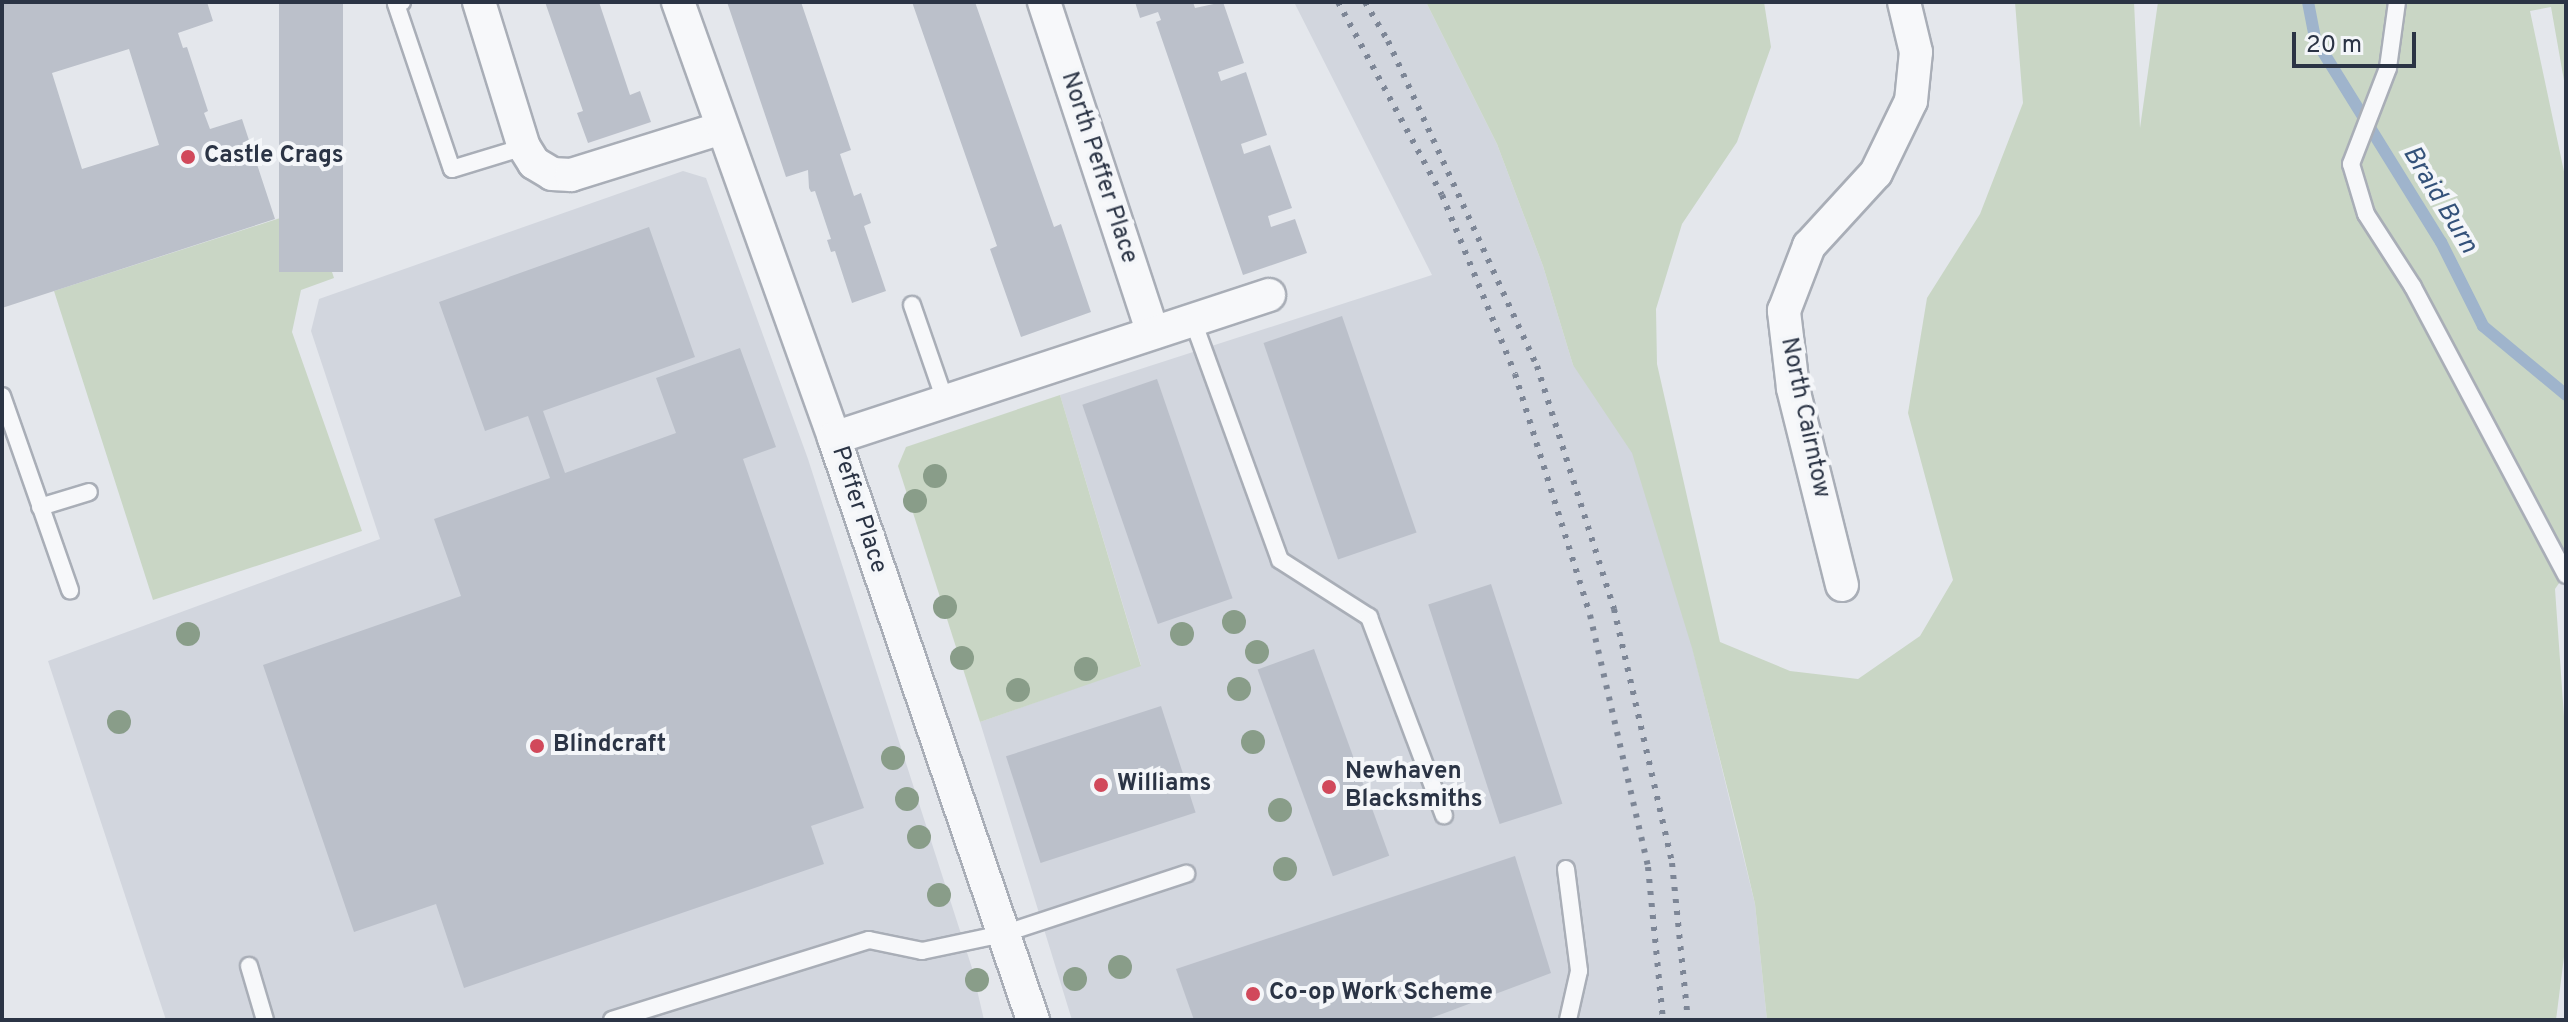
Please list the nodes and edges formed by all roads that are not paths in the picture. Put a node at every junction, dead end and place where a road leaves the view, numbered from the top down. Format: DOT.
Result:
graph roads {
  1 [pos="402,2"];
  2 [pos="479,2"];
  3 [pos="678,2"];
  4 [pos="1044,2"];
  5 [pos="1904,2"];
  6 [pos="2397,2"];
  7 [pos="722,128"];
  8 [pos="524,147"];
  9 [pos="1269,295"];
  10 [pos="912,305"];
  11 [pos="1193,321"];
  12 [pos="1153,333"];
  13 [pos="2,396"];
  14 [pos="946,403"];
  15 [pos="834,438"];
  16 [pos="89,492"];
  17 [pos="40,507"];
  18 [pos="2566,575"];
  19 [pos="1842,585"];
  20 [pos="70,590"];
  21 [pos="1444,815"];
  22 [pos="1566,869"];
  23 [pos="1186,874"];
  24 [pos="1003,934"];
  25 [pos="249,966"];
  26 [pos="265,1020"];
  27 [pos="612,1020"];
  28 [pos="1033,1020"];
  29 [pos="1568,1020"];
  1 -- 8 [label="lane"];
  2 -- 8 [label="street"];
  3 -- 7 [label="street, Peffer Place"];
  4 -- 12 [label="street, North Peffer Place"];
  5 -- 19 [label="street, North Cairntow"];
  6 -- 18 [label="lane"];
  7 -- 8 [label="street"];
  7 -- 15 [label="street, Peffer Place"];
  9 -- 11 [label="street"];
  10 -- 14 [label="lane"];
  11 -- 12 [label="street"];
  11 -- 21 [label="lane"];
  12 -- 14 [label="street"];
  13 -- 17 [label="lane"];
  14 -- 15 [label="street"];
  15 -- 24 [label="street, Peffer Place"];
  16 -- 17 [label="lane"];
  17 -- 20 [label="lane"];
  22 -- 29 [label="lane"];
  23 -- 24 [label="lane"];
  24 -- 27 [label="lane"];
  24 -- 28 [label="street, Peffer Place"];
  25 -- 26 [label="lane"];
}
